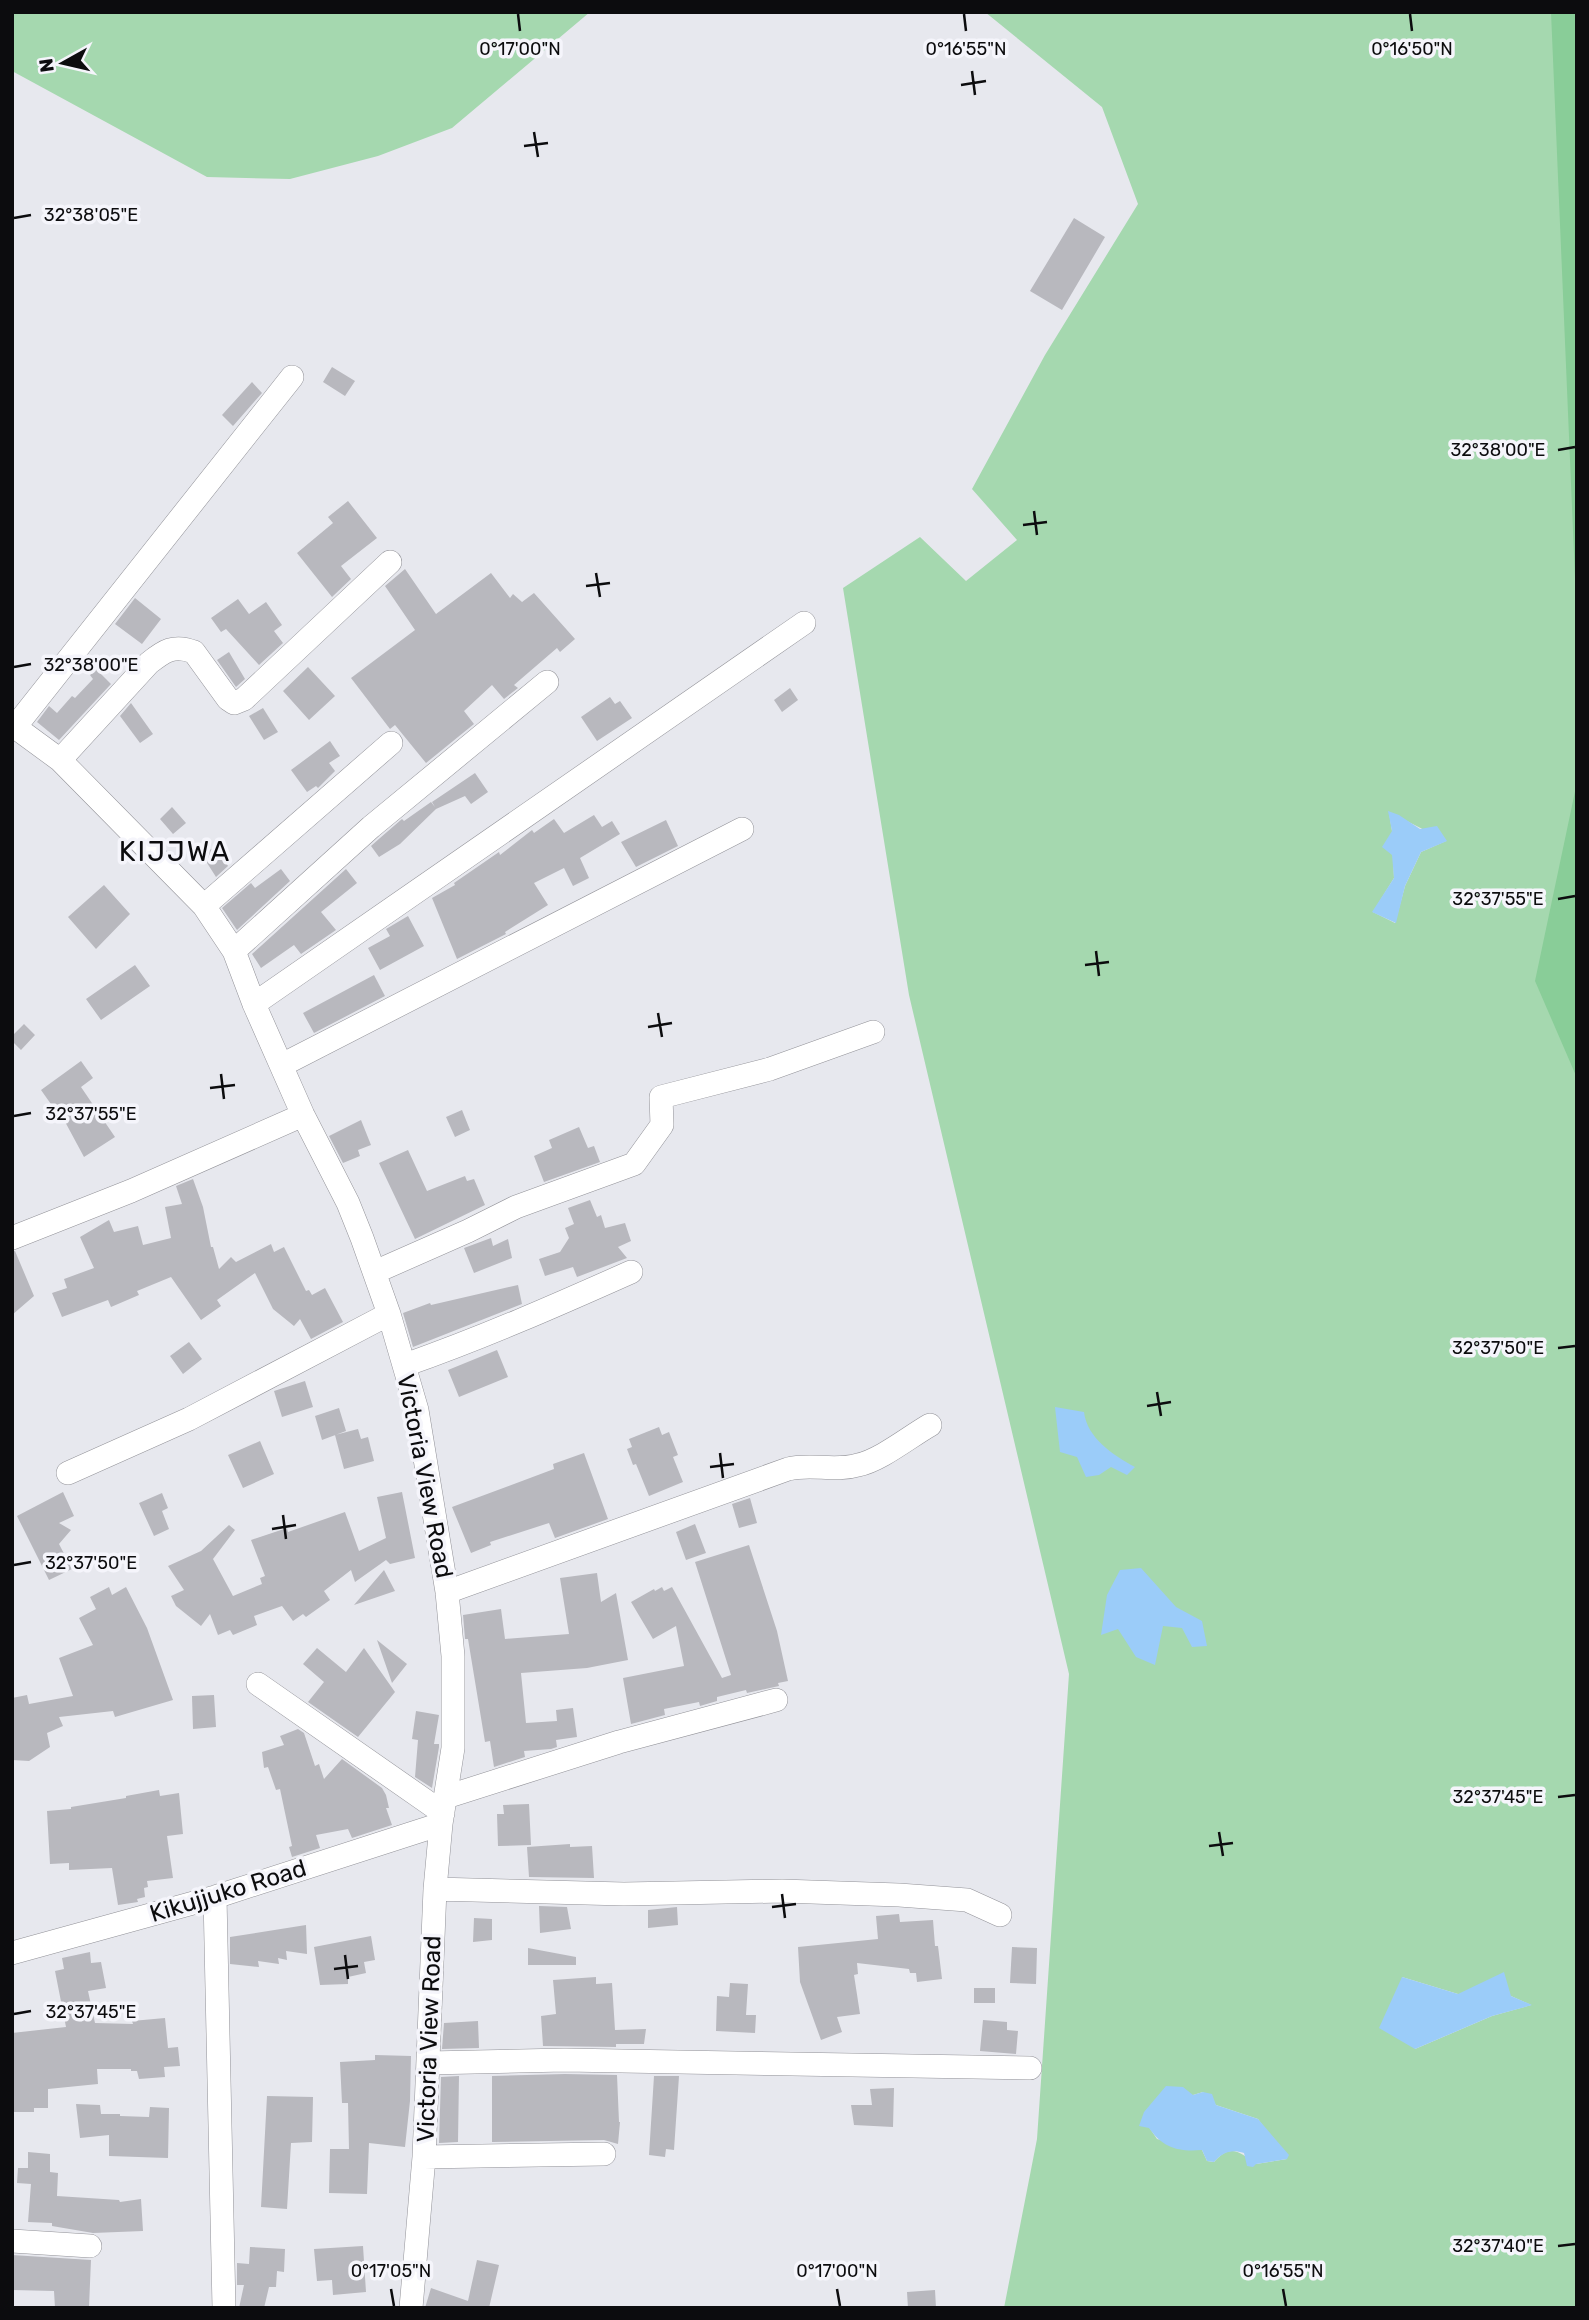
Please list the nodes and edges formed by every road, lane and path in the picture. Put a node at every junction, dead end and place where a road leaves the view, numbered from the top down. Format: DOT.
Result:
graph roads {
  1 [pos="292,377"];
  2 [pos="390,562"];
  3 [pos="804,623"];
  4 [pos="547,682"];
  5 [pos="13,728"];
  6 [pos="391,743"];
  7 [pos="60,760"];
  8 [pos="742,830"];
  9 [pos="204,906"];
  10 [pos="234,951"];
  11 [pos="254,1004"];
  12 [pos="873,1032"];
  13 [pos="282,1065"];
  14 [pos="303,1115"];
  15 [pos="12,1238"];
  16 [pos="375,1272"];
  17 [pos="631,1272"];
  18 [pos="389,1314"];
  19 [pos="405,1365"];
  20 [pos="930,1425"];
  21 [pos="68,1473"];
  22 [pos="447,1592"];
  23 [pos="258,1684"];
  24 [pos="776,1700"];
  25 [pos="443,1811"];
  26 [pos="435,1889"];
  27 [pos="215,1897"];
  28 [pos="1000,1915"];
  29 [pos="12,1953"];
  30 [pos="428,2063"];
  31 [pos="1030,2068"];
  32 [pos="604,2154"];
  33 [pos="424,2157"];
  34 [pos="12,2241"];
  35 [pos="90,2246"];
  36 [pos="224,2308"];
  37 [pos="411,2308"];
  1 -- 5 [label="street"];
  2 -- 7 [label="street"];
  3 -- 11 [label="street"];
  4 -- 10 [label="street"];
  5 -- 7 [label="street, Victoria View Road"];
  6 -- 9 [label="street"];
  7 -- 9 [label="street, Victoria View Road"];
  8 -- 13 [label="street"];
  9 -- 10 [label="street, Victoria View Road"];
  10 -- 11 [label="street, Victoria View Road"];
  11 -- 13 [label="street, Victoria View Road"];
  12 -- 16 [label="street"];
  13 -- 14 [label="street, Victoria View Road"];
  14 -- 15 [label="street"];
  14 -- 16 [label="street, Victoria View Road"];
  16 -- 18 [label="street, Victoria View Road"];
  17 -- 19 [label="street"];
  18 -- 19 [label="street, Victoria View Road"];
  18 -- 21 [label="street"];
  19 -- 22 [label="street, Victoria View Road"];
  20 -- 22 [label="street"];
  22 -- 25 [label="street, Victoria View Road"];
  23 -- 25 [label="street"];
  24 -- 25 [label="street, Kikujjuko Road"];
  25 -- 26 [label="street, Victoria View Road"];
  25 -- 27 [label="street, Kikujjuko Road"];
  26 -- 28 [label="street"];
  26 -- 30 [label="street, Victoria View Road"];
  27 -- 29 [label="street, Kikujjuko Road"];
  27 -- 36 [label="street"];
  30 -- 31 [label="street"];
  30 -- 33 [label="street, Victoria View Road"];
  32 -- 33 [label="street"];
  33 -- 37 [label="street, Victoria View Road"];
  34 -- 35 [label="street"];
}
